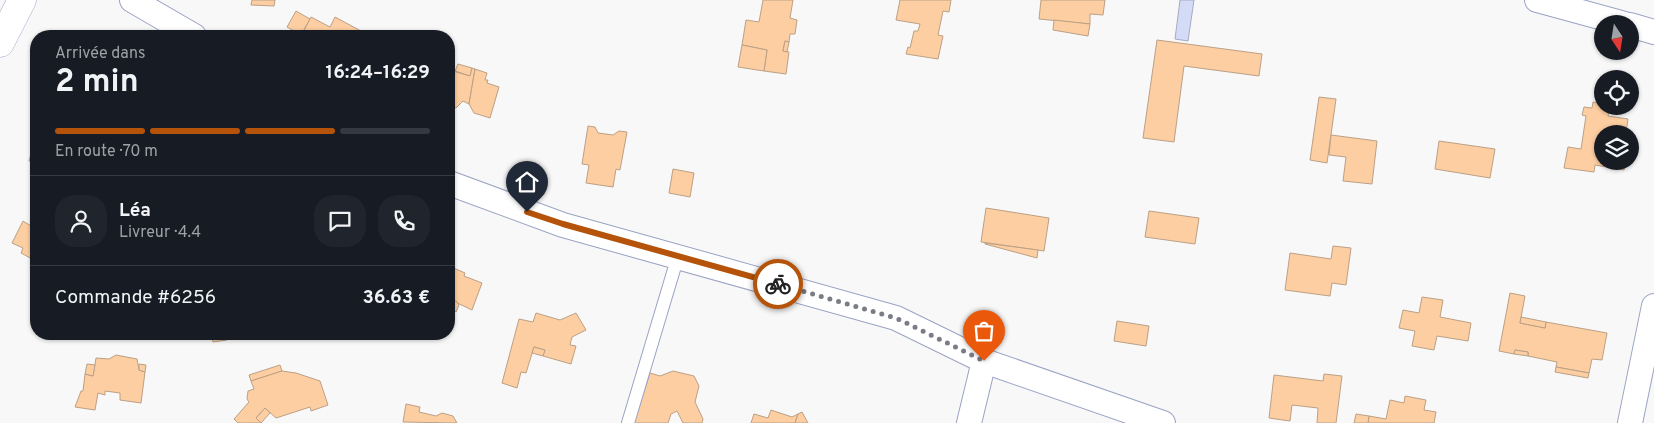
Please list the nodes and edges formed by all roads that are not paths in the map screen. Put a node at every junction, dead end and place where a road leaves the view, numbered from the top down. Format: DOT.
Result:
graph roads {
  1 [pos="22,0"];
  2 [pos="132,0"];
  3 [pos="1537,0"];
  4 [pos="1594,16"];
  5 [pos="1639,28"];
  6 [pos="184,30"];
  7 [pos="1654,32"];
  8 [pos="0,43"];
  9 [pos="455,185"];
  10 [pos="678,256"];
  11 [pos="1654,306"];
  12 [pos="984,361"];
  13 [pos="628,423"];
  14 [pos="969,423"];
  15 [pos="1163,423"];
  16 [pos="1630,423"];
  1 -- 8 [label="main road"];
  2 -- 6 [label="street"];
  3 -- 4 [label="street"];
  5 -- 7 [label="street"];
  9 -- 10 [label="street"];
  10 -- 12 [label="street"];
  10 -- 13 [label="lane"];
  11 -- 16 [label="street"];
  12 -- 14 [label="street"];
  12 -- 15 [label="street"];
}
